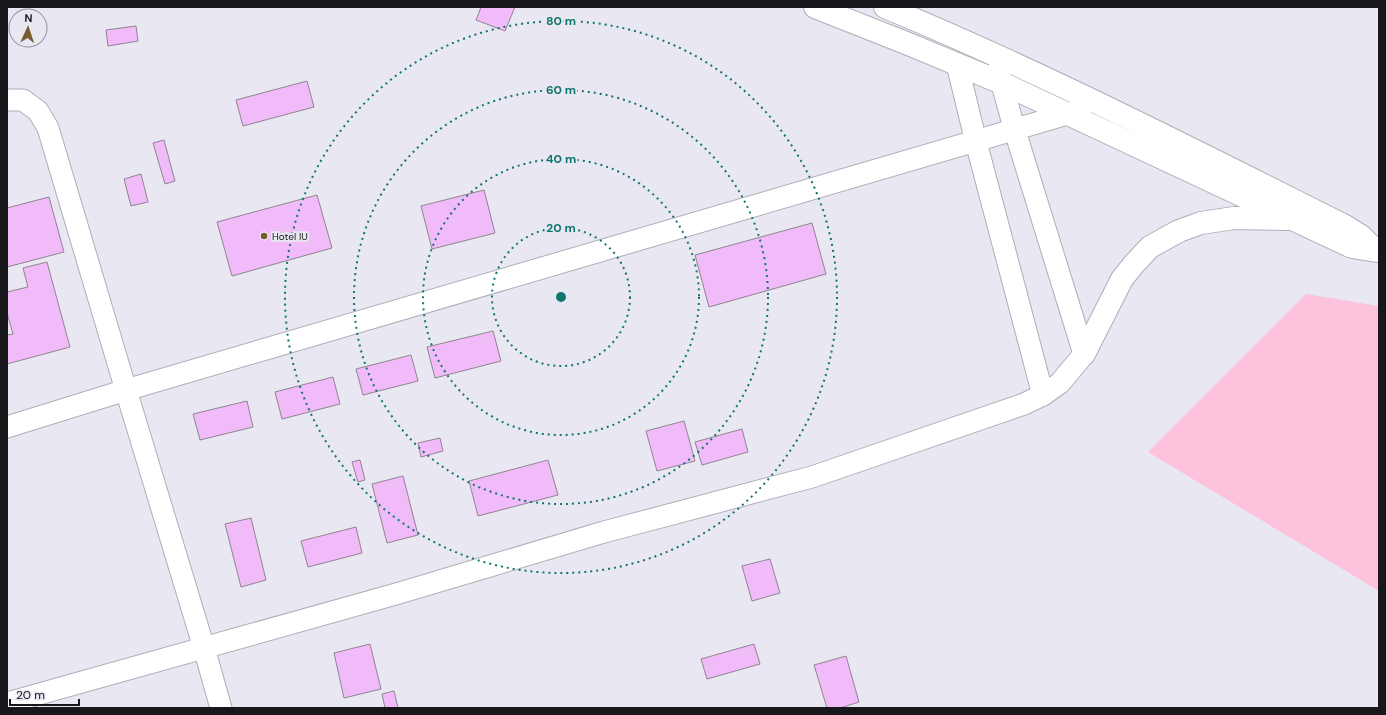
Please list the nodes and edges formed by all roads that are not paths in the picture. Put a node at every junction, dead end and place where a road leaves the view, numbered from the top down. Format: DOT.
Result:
graph roads {
  1 [pos="815,7"];
  2 [pos="885,7"];
  3 [pos="848,13"];
  4 [pos="994,54"];
  5 [pos="957,64"];
  6 [pos="1002,83"];
  7 [pos="7,100"];
  8 [pos="1099,104"];
  9 [pos="1069,114"];
  10 [pos="1015,131"];
  11 [pos="976,142"];
  12 [pos="1295,220"];
  13 [pos="1378,252"];
  14 [pos="1084,354"];
  15 [pos="126,390"];
  16 [pos="1043,395"];
  17 [pos="7,427"];
  18 [pos="204,648"];
  19 [pos="7,703"];
  20 [pos="220,708"];
  1 -- 3 [label="main road"];
  2 -- 4 [label="main road"];
  3 -- 5 [label="main road"];
  4 -- 6 [label="street"];
  4 -- 8 [label="main road"];
  5 -- 6 [label="main road"];
  5 -- 11 [label="street"];
  6 -- 9 [label="main road"];
  6 -- 10 [label="street"];
  7 -- 15 [label="street"];
  8 -- 9 [label="street"];
  8 -- 13 [label="main road"];
  9 -- 10 [label="street"];
  9 -- 12 [label="main road"];
  10 -- 11 [label="street"];
  10 -- 14 [label="street"];
  11 -- 15 [label="street"];
  11 -- 16 [label="street"];
  12 -- 13 [label="main road"];
  12 -- 14 [label="main road"];
  14 -- 16 [label="street"];
  15 -- 17 [label="street"];
  15 -- 18 [label="street"];
  16 -- 18 [label="street"];
  18 -- 19 [label="street"];
  18 -- 20 [label="street"];
}
